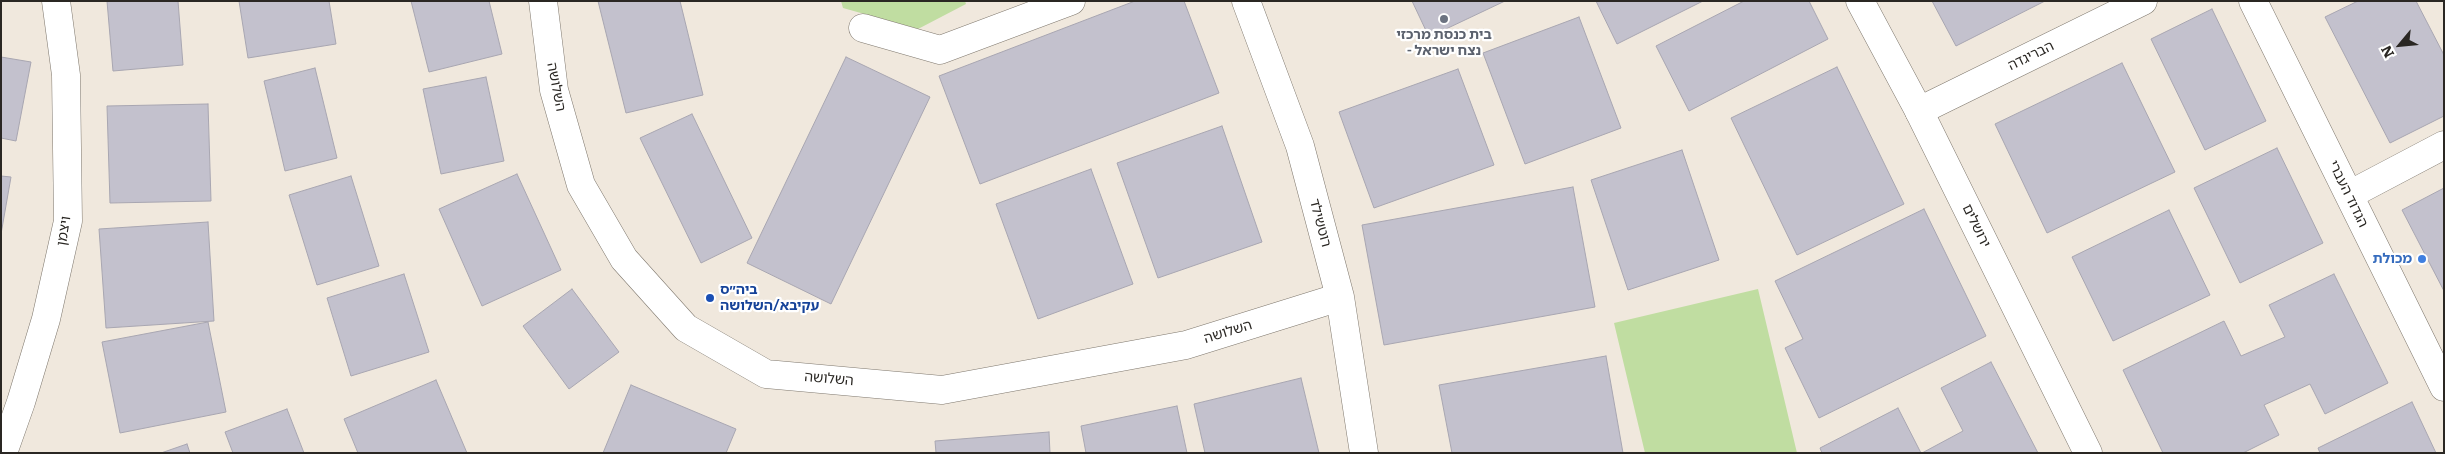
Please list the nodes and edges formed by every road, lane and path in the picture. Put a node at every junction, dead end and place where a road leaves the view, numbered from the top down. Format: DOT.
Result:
graph roads {
  1 [pos="56,1"];
  2 [pos="544,1"];
  3 [pos="1072,1"];
  4 [pos="1246,1"];
  5 [pos="1860,1"];
  6 [pos="2143,1"];
  7 [pos="2253,1"];
  8 [pos="863,28"];
  9 [pos="1919,111"];
  10 [pos="2444,145"];
  11 [pos="2349,195"];
  12 [pos="1340,297"];
  13 [pos="2444,386"];
  14 [pos="3,453"];
  15 [pos="1364,453"];
  16 [pos="2088,453"];
  1 -- 14 [label="street, ויצמן"];
  2 -- 12 [label="street, השלושה"];
  3 -- 8 [label="street"];
  4 -- 12 [label="street, רוטשילד"];
  5 -- 9 [label="street, ירושלים"];
  6 -- 9 [label="street, הבריגדה"];
  7 -- 11 [label="street, הגדוד העברי"];
  9 -- 16 [label="street, ירושלים"];
  10 -- 11 [label="street"];
  11 -- 13 [label="street, הגדוד העברי"];
  12 -- 15 [label="street, רוטשילד"];
}
